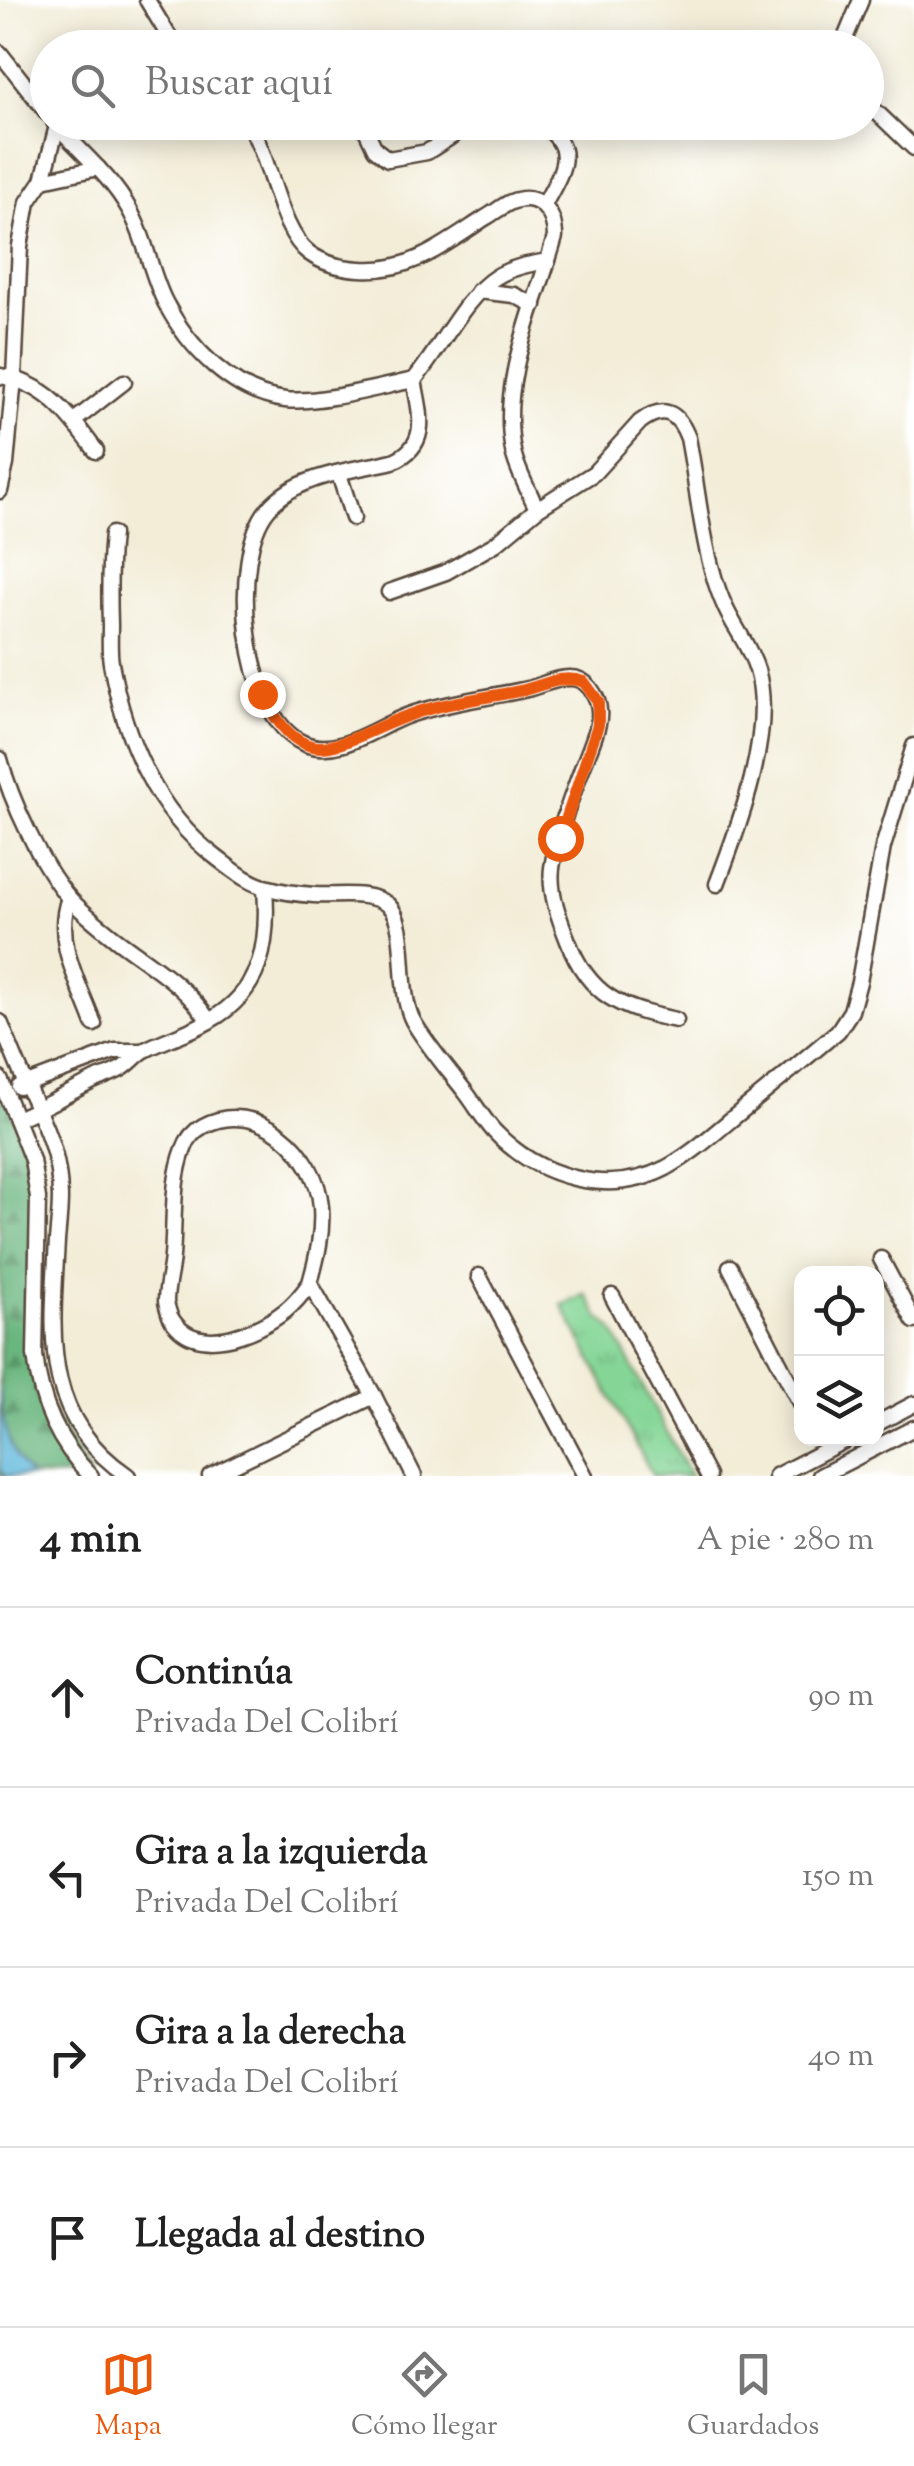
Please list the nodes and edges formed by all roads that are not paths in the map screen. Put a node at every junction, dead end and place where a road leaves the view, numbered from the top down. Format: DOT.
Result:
graph roads {
  1 [pos="147,0"];
  2 [pos="861,0"];
  3 [pos="165,30"];
  4 [pos="848,30"];
  5 [pos="0,52"];
  6 [pos="30,91"];
  7 [pos="884,119"];
  8 [pos="49,140"];
  9 [pos="71,140"];
  10 [pos="256,140"];
  11 [pos="371,140"];
  12 [pos="446,140"];
  13 [pos="559,140"];
  14 [pos="914,148"];
  15 [pos="98,168"];
  16 [pos="42,180"];
  17 [pos="544,205"];
  18 [pos="548,261"];
  19 [pos="478,291"];
  20 [pos="534,305"];
  21 [pos="7,377"];
  22 [pos="414,380"];
  23 [pos="124,382"];
  24 [pos="74,420"];
  25 [pos="96,451"];
  26 [pos="339,474"];
  27 [pos="0,491"];
  28 [pos="537,509"];
  29 [pos="353,518"];
  30 [pos="112,534"];
  31 [pos="389,592"];
  32 [pos="914,746"];
  33 [pos="0,758"];
  34 [pos="717,884"];
  35 [pos="265,888"];
  36 [pos="69,898"];
  37 [pos="676,1020"];
  38 [pos="209,1021"];
  39 [pos="0,1022"];
  40 [pos="94,1024"];
  41 [pos="142,1051"];
  42 [pos="86,1063"];
  43 [pos="93,1081"];
  44 [pos="26,1084"];
  45 [pos="3,1086"];
  46 [pos="38,1110"];
  47 [pos="16,1118"];
  48 [pos="880,1259"];
  49 [pos="730,1267"];
  50 [pos="479,1276"];
  51 [pos="310,1282"];
  52 [pos="612,1296"];
  53 [pos="914,1321"];
  54 [pos="794,1392"];
  55 [pos="374,1396"];
  56 [pos="914,1404"];
  57 [pos="884,1420"];
  58 [pos="914,1428"];
  59 [pos="820,1446"];
  60 [pos="821,1446"];
  61 [pos="831,1474"];
  62 [pos="91,1476"];
  63 [pos="128,1476"];
  64 [pos="210,1476"];
  65 [pos="414,1476"];
  66 [pos="585,1476"];
  67 [pos="708,1476"];
  68 [pos="776,1476"];
  1 -- 3 [label="street"];
  2 -- 4 [label="street"];
  5 -- 6 [label="street"];
  7 -- 14 [label="street"];
  8 -- 16 [label="street"];
  9 -- 15 [label="street"];
  10 -- 17 [label="street"];
  11 -- 12 [label="street"];
  13 -- 17 [label="street"];
  15 -- 16 [label="street"];
  15 -- 22 [label="street"];
  16 -- 21 [label="street"];
  17 -- 18 [label="street"];
  18 -- 19 [label="street"];
  18 -- 20 [label="street"];
  19 -- 20 [label="street"];
  19 -- 22 [label="street"];
  20 -- 28 [label="street"];
  21 -- 24 [label="street"];
  21 -- 27 [label="street"];
  22 -- 26 [label="street"];
  23 -- 24 [label="street"];
  24 -- 25 [label="street"];
  26 -- 29 [label="street"];
  26 -- 37 [label="street"];
  28 -- 31 [label="street"];
  28 -- 34 [label="street"];
  30 -- 35 [label="street"];
  32 -- 35 [label="street"];
  33 -- 36 [label="street"];
  35 -- 38 [label="street"];
  36 -- 38 [label="street"];
  36 -- 40 [label="street"];
  38 -- 41 [label="street"];
  39 -- 44 [label="street"];
  41 -- 42 [label="street"];
  41 -- 43 [label="street"];
  42 -- 43 [label="street"];
  42 -- 44 [label="street"];
  43 -- 46 [label="street"];
  44 -- 45 [label="street"];
  44 -- 46 [label="street"];
  45 -- 47 [label="street"];
  46 -- 47 [label="street"];
  46 -- 63 [label="street"];
  47 -- 62 [label="street"];
  48 -- 53 [label="street"];
  49 -- 54 [label="street"];
  50 -- 66 [label="street"];
  51 -- 51 [label="street"];
  51 -- 55 [label="street"];
  52 -- 67 [label="street"];
  55 -- 64 [label="street"];
  55 -- 65 [label="street"];
  56 -- 57 [label="street"];
  58 -- 61 [label="street"];
  59 -- 68 [label="street"];
  60 -- 61 [label="street"];
}
